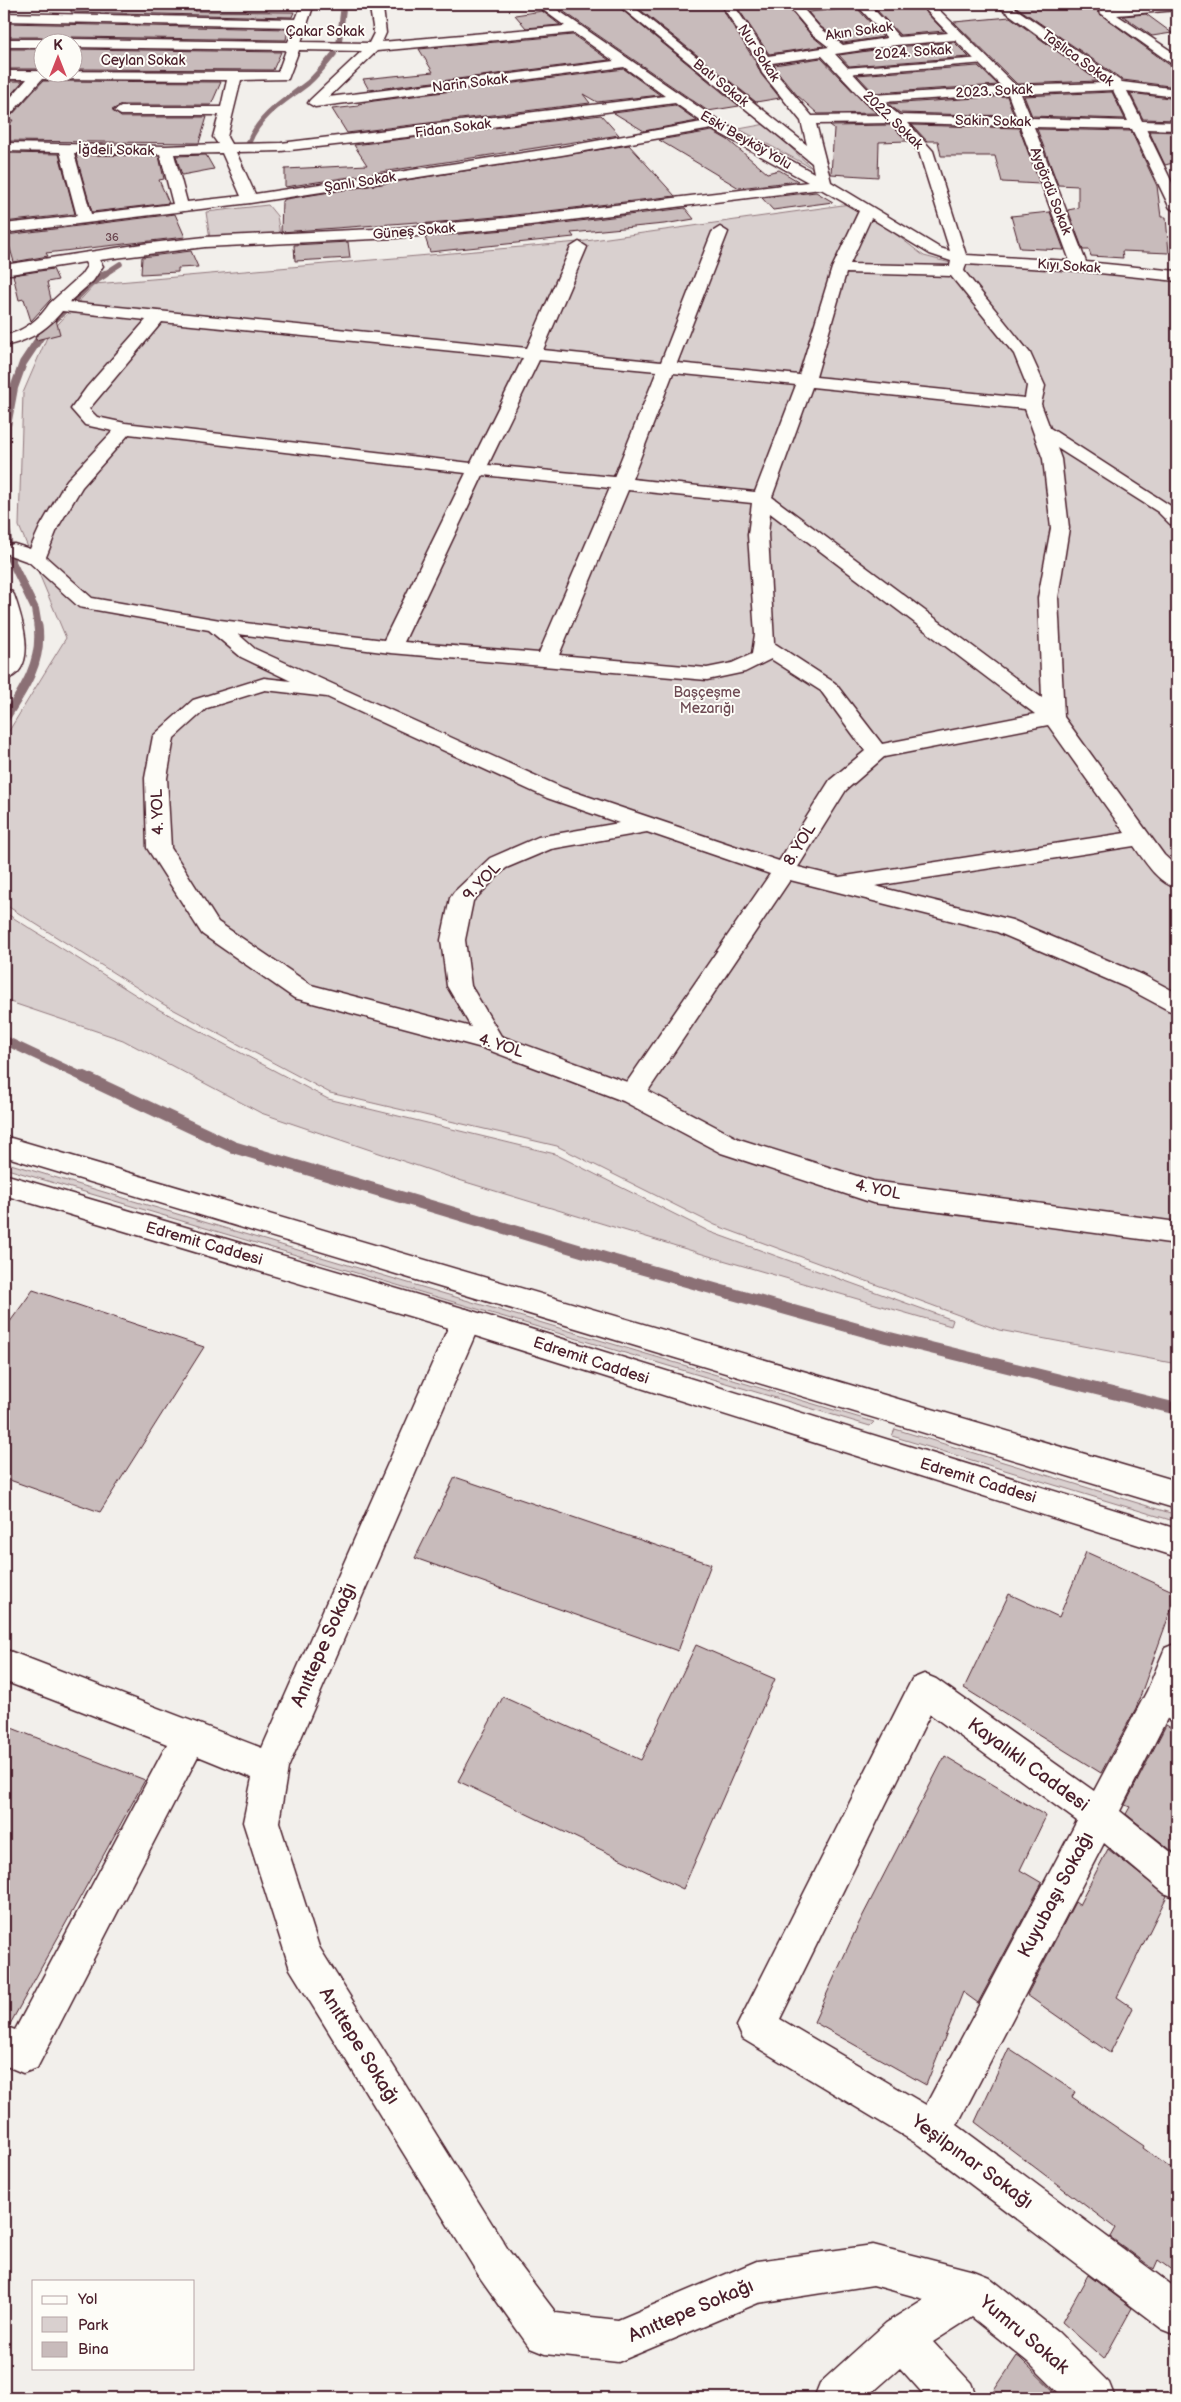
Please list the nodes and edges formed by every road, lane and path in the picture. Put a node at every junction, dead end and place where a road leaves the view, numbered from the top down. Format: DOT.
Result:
graph roads {
  1 [pos="116,4"];
  2 [pos="308,4"];
  3 [pos="344,4"];
  4 [pos="398,4"];
  5 [pos="541,4"];
  6 [pos="546,4"];
  7 [pos="623,4"];
  8 [pos="727,4"];
  9 [pos="793,4"];
  10 [pos="862,4"];
  11 [pos="926,4"];
  12 [pos="1001,4"];
  13 [pos="376,5"];
  14 [pos="1177,6"];
  15 [pos="205,9"];
  16 [pos="4,17"];
  17 [pos="105,19"];
  18 [pos="197,21"];
  19 [pos="301,23"];
  20 [pos="577,29"];
  21 [pos="958,36"];
  22 [pos="896,41"];
  23 [pos="4,43"];
  24 [pos="32,43"];
  25 [pos="82,43"];
  26 [pos="294,46"];
  27 [pos="373,47"];
  28 [pos="839,48"];
  29 [pos="824,50"];
  30 [pos="764,60"];
  31 [pos="983,61"];
  32 [pos="1177,61"];
  33 [pos="626,63"];
  34 [pos="845,71"];
  35 [pos="4,75"];
  36 [pos="32,75"];
  37 [pos="236,76"];
  38 [pos="82,80"];
  39 [pos="32,82"];
  40 [pos="132,85"];
  41 [pos="1118,86"];
  42 [pos="1013,90"];
  43 [pos="1177,93"];
  44 [pos="678,99"];
  45 [pos="870,99"];
  46 [pos="121,111"];
  47 [pos="226,111"];
  48 [pos="4,113"];
  49 [pos="896,119"];
  50 [pos="808,120"];
  51 [pos="1024,122"];
  52 [pos="714,124"];
  53 [pos="1137,124"];
  54 [pos="1177,126"];
  55 [pos="4,147"];
  56 [pos="66,149"];
  57 [pos="104,150"];
  58 [pos="166,150"];
  59 [pos="228,150"];
  60 [pos="818,161"];
  61 [pos="824,184"];
  62 [pos="250,199"];
  63 [pos="181,208"];
  64 [pos="1177,208"];
  65 [pos="866,212"];
  66 [pos="85,219"];
  67 [pos="4,229"];
  68 [pos="720,232"];
  69 [pos="579,247"];
  70 [pos="89,257"];
  71 [pos="958,265"];
  72 [pos="1080,266"];
  73 [pos="840,268"];
  74 [pos="4,270"];
  75 [pos="1177,276"];
  76 [pos="64,306"];
  77 [pos="158,316"];
  78 [pos="4,341"];
  79 [pos="533,354"];
  80 [pos="666,367"];
  81 [pos="806,381"];
  82 [pos="1032,404"];
  83 [pos="125,428"];
  84 [pos="1042,431"];
  85 [pos="477,469"];
  86 [pos="621,484"];
  87 [pos="762,498"];
  88 [pos="1177,520"];
  89 [pos="14,550"];
  90 [pos="36,558"];
  91 [pos="4,595"];
  92 [pos="216,626"];
  93 [pos="763,645"];
  94 [pos="390,647"];
  95 [pos="547,660"];
  96 [pos="4,674"];
  97 [pos="330,691"];
  98 [pos="1052,717"];
  99 [pos="876,752"];
  100 [pos="647,826"];
  101 [pos="1141,838"];
  102 [pos="1167,857"];
  103 [pos="784,870"];
  104 [pos="1177,880"];
  105 [pos="836,884"];
  106 [pos="1177,1004"];
  107 [pos="492,1042"];
  108 [pos="632,1094"];
  109 [pos="4,1146"];
  110 [pos="4,1185"];
  111 [pos="1177,1234"];
  112 [pos="466,1321"];
  113 [pos="1177,1495"];
  114 [pos="1177,1543"];
  115 [pos="1177,1659"];
  116 [pos="4,1665"];
  117 [pos="1168,1707"];
  118 [pos="190,1736"];
  119 [pos="271,1768"];
  120 [pos="1098,1815"];
  121 [pos="1177,1880"];
  122 [pos="756,2026"];
  123 [pos="4,2045"];
  124 [pos="933,2131"];
  125 [pos="974,2292"];
  126 [pos="1177,2314"];
  127 [pos="901,2338"];
  128 [pos="835,2398"];
  129 [pos="956,2398"];
  130 [pos="1094,2398"];
  1 -- 17 [label="main road"];
  2 -- 19 [label="main road"];
  3 -- 13 [label="main road"];
  4 -- 13 [label="main road"];
  5 -- 6 [label="main road"];
  5 -- 20 [label="main road, Eski Beyköy Yolu"];
  7 -- 60 [label="main road, Batı Sokak"];
  8 -- 30 [label="main road, Nur Sokak"];
  9 -- 28 [label="main road"];
  10 -- 22 [label="main road"];
  11 -- 21 [label="main road, Aygördü Sokak"];
  12 -- 41 [label="main road, Taşlıca Sokak"];
  13 -- 27 [label="main road"];
  14 -- 32 [label="main road"];
  15 -- 18 [label="main road"];
  16 -- 17 [label="main road"];
  17 -- 18 [label="main road"];
  18 -- 19 [label="main road"];
  19 -- 26 [label="main road"];
  20 -- 27 [label="main road, Çakar Sokak"];
  20 -- 33 [label="main road, Eski Beyköy Yolu"];
  21 -- 22 [label="main road, Akın Sokak"];
  21 -- 31 [label="main road, Aygördü Sokak"];
  22 -- 28 [label="main road, Akın Sokak"];
  23 -- 24 [label="main road"];
  25 -- 26 [label="main road, Çakar Sokak"];
  26 -- 27 [label="main road, Çakar Sokak"];
  26 -- 37 [label="main road, Ceylan Sokak"];
  27 -- 33 [label="main road, Narin Sokak"];
  28 -- 29 [label="main road, Akın Sokak"];
  29 -- 30 [label="main road, Akın Sokak"];
  29 -- 34 [label="main road, 2022. Sokak"];
  30 -- 50 [label="main road, Nur Sokak"];
  31 -- 34 [label="lane, 2024. Sokak"];
  31 -- 42 [label="main road, Aygördü Sokak"];
  33 -- 44 [label="main road, Eski Beyköy Yolu"];
  34 -- 45 [label="main road, 2022. Sokak"];
  35 -- 36 [label="main road, Ceylan Sokak"];
  37 -- 40 [label="main road, Ceylan Sokak"];
  37 -- 47 [label="main road"];
  38 -- 40 [label="main road, Ceylan Sokak"];
  39 -- 48 [label="main road"];
  40 -- 46 [label="main road"];
  41 -- 42 [label="main road, 2023. Sokak"];
  41 -- 43 [label="main road, 2023. Sokak"];
  41 -- 53 [label="main road, Taşlıca Sokak"];
  42 -- 45 [label="main road, 2023. Sokak"];
  42 -- 51 [label="main road, Aygördü Sokak"];
  44 -- 52 [label="main road, Eski Beyköy Yolu"];
  44 -- 59 [label="main road, Fidan Sokak"];
  45 -- 49 [label="main road, 2022. Sokak"];
  46 -- 47 [label="main road"];
  46 -- 57 [label="main road"];
  47 -- 59 [label="main road"];
  49 -- 50 [label="main road, Sakin Sokak"];
  49 -- 51 [label="main road, Sakin Sokak"];
  49 -- 71 [label="main road, 2022. Sokak"];
  50 -- 60 [label="main road, Nur Sokak"];
  51 -- 53 [label="main road, Sakin Sokak"];
  51 -- 72 [label="main road, Aygördü Sokak"];
  52 -- 61 [label="main road, Eski Beyköy Yolu"];
  52 -- 62 [label="main road, Şanlı Sokak"];
  53 -- 54 [label="main road, Sakin Sokak"];
  53 -- 64 [label="main road, Taşlıca Sokak"];
  55 -- 56 [label="main road, İğdeli Sokak"];
  56 -- 57 [label="main road, İğdeli Sokak"];
  56 -- 66 [label="main road"];
  57 -- 58 [label="main road, İğdeli Sokak"];
  58 -- 59 [label="main road, İğdeli Sokak"];
  58 -- 63 [label="main road"];
  59 -- 62 [label="main road"];
  60 -- 61 [label="main road, Nur Sokak"];
  61 -- 70 [label="main road, Güneş Sokak"];
  61 -- 71 [label="main road, Eski Beyköy Yolu"];
  62 -- 63 [label="main road, Şanlı Sokak"];
  63 -- 66 [label="main road, Şanlı Sokak"];
  65 -- 73 [label="main road"];
  66 -- 67 [label="main road, Şanlı Sokak"];
  68 -- 80 [label="main road"];
  69 -- 79 [label="main road"];
  70 -- 74 [label="main road, Güneş Sokak"];
  70 -- 76 [label="main road"];
  71 -- 72 [label="main road, Kıyı Sokak"];
  71 -- 73 [label="main road"];
  71 -- 82 [label="main road"];
  72 -- 75 [label="main road, Kıyı Sokak"];
  73 -- 81 [label="main road"];
  76 -- 77 [label="main road"];
  76 -- 78 [label="main road"];
  77 -- 79 [label="main road"];
  77 -- 83 [label="main road"];
  79 -- 80 [label="main road"];
  79 -- 85 [label="main road"];
  80 -- 81 [label="main road"];
  80 -- 86 [label="main road"];
  81 -- 82 [label="main road"];
  81 -- 87 [label="main road"];
  82 -- 84 [label="main road"];
  83 -- 85 [label="main road"];
  83 -- 90 [label="main road"];
  84 -- 88 [label="main road"];
  84 -- 98 [label="main road"];
  85 -- 86 [label="main road"];
  85 -- 94 [label="main road"];
  86 -- 87 [label="main road"];
  86 -- 95 [label="main road"];
  87 -- 93 [label="main road"];
  87 -- 98 [label="main road"];
  89 -- 90 [label="main road"];
  90 -- 92 [label="main road"];
  91 -- 96 [label="main road"];
  92 -- 94 [label="main road"];
  92 -- 97 [label="main road"];
  93 -- 95 [label="main road"];
  93 -- 99 [label="main road"];
  94 -- 95 [label="main road"];
  97 -- 100 [label="main road"];
  97 -- 107 [label="main road, 4. YOL"];
  98 -- 99 [label="main road, 8. YOL"];
  98 -- 101 [label="main road"];
  99 -- 103 [label="main road, 8. YOL"];
  100 -- 103 [label="main road"];
  100 -- 107 [label="main road, 9. YOL"];
  101 -- 102 [label="main road"];
  101 -- 105 [label="main road"];
  102 -- 104 [label="main road"];
  103 -- 105 [label="main road"];
  103 -- 108 [label="main road, 8. YOL"];
  105 -- 106 [label="main road"];
  107 -- 108 [label="main road, 4. YOL"];
  108 -- 111 [label="main road, 4. YOL"];
  109 -- 113 [label="main road"];
  110 -- 112 [label="main road, Edremit Caddesi"];
  112 -- 114 [label="main road, Edremit Caddesi"];
  112 -- 119 [label="main road, Anıttepe Sokağı"];
  115 -- 117 [label="main road, Kuyubaşı Sokağı"];
  116 -- 118 [label="main road"];
  117 -- 120 [label="main road, Kuyubaşı Sokağı"];
  118 -- 119 [label="main road"];
  118 -- 123 [label="main road"];
  119 -- 125 [label="main road, Anıttepe Sokağı"];
  120 -- 121 [label="main road, Kayalıklı Caddesi"];
  120 -- 122 [label="main road, Kayalıklı Caddesi"];
  120 -- 124 [label="main road, Kuyubaşı Sokağı"];
  122 -- 124 [label="main road, Yeşilpınar Sokağı"];
  124 -- 126 [label="main road, Yeşilpınar Sokağı"];
  125 -- 127 [label="main road"];
  125 -- 130 [label="main road, Yumru Sokak"];
  127 -- 128 [label="main road"];
  127 -- 129 [label="main road"];
}
